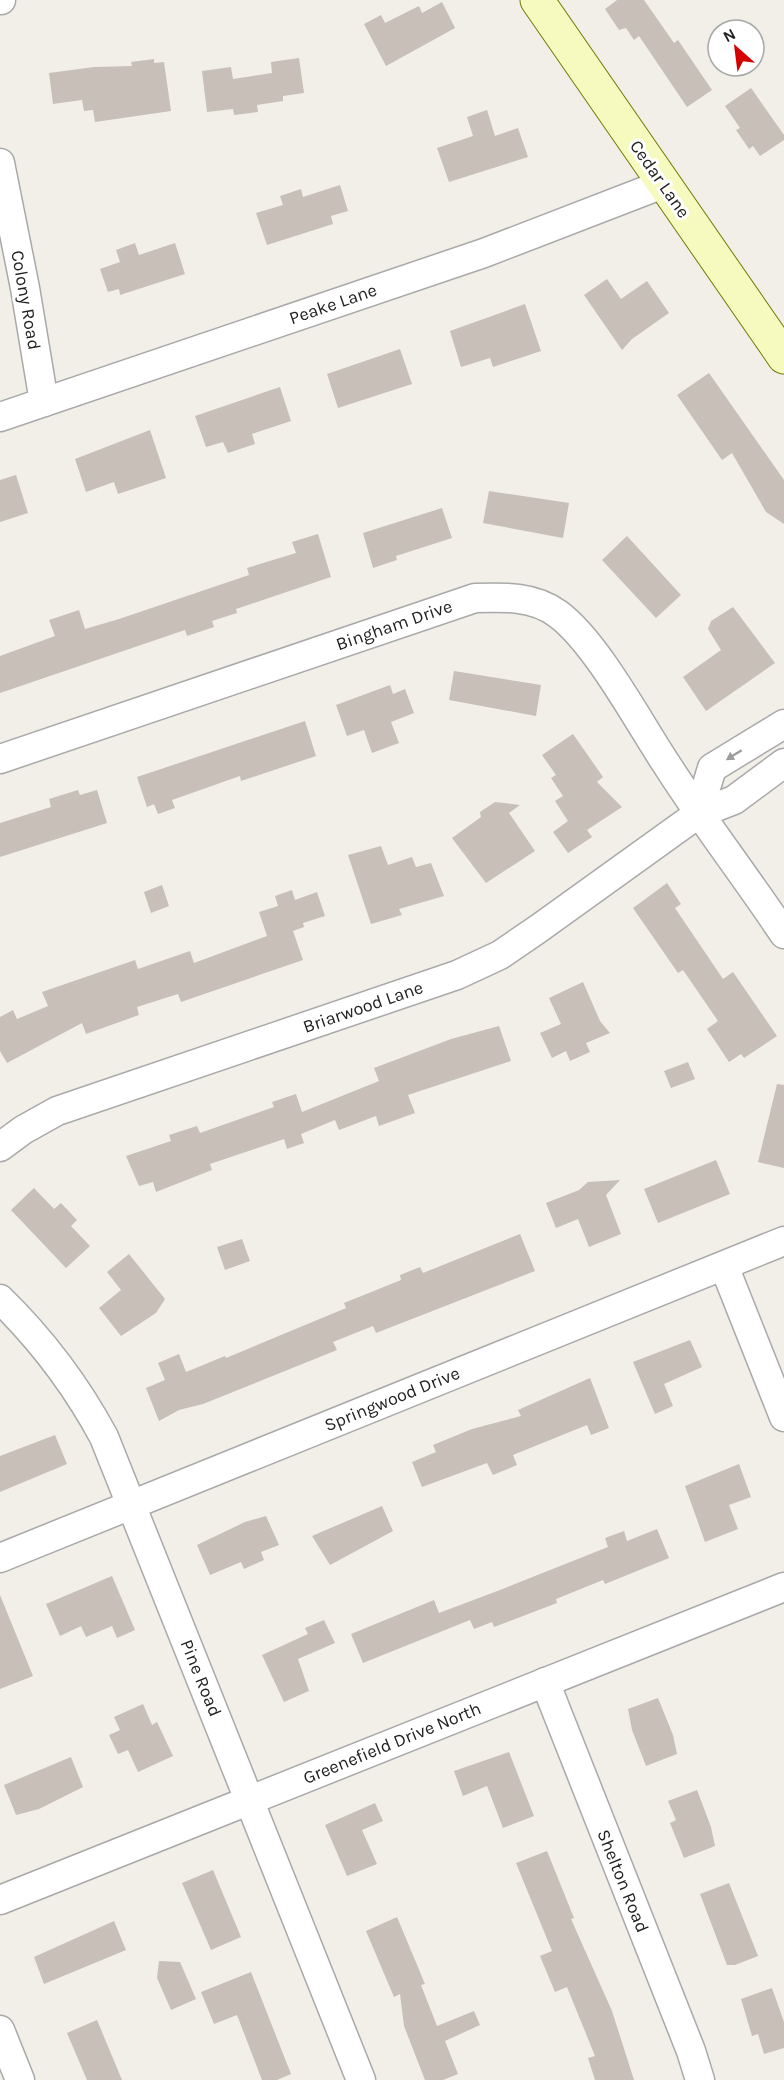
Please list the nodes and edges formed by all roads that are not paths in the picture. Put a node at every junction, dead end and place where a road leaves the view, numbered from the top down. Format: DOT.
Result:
graph roads {
  1 [pos="537,0"];
  2 [pos="0,163"];
  3 [pos="663,184"];
  4 [pos="781,346"];
  5 [pos="44,402"];
  6 [pos="0,417"];
  7 [pos="784,724"];
  8 [pos="0,759"];
  9 [pos="784,763"];
  10 [pos="698,814"];
  11 [pos="784,934"];
  12 [pos="0,1148"];
  13 [pos="784,1241"];
  14 [pos="724,1266"];
  15 [pos="0,1299"];
  16 [pos="784,1417"];
  17 [pos="132,1504"];
  18 [pos="0,1558"];
  19 [pos="784,1587"];
  20 [pos="545,1682"];
  21 [pos="250,1799"];
  22 [pos="0,1900"];
  23 [pos="0,2030"];
  24 [pos="20,2080"];
  25 [pos="361,2080"];
  26 [pos="700,2080"];
  1 -- 3 [label="main road, Cedar Lane"];
  2 -- 5 [label="street, Colony Road"];
  3 -- 4 [label="main road, Cedar Lane"];
  3 -- 5 [label="street, Peake Lane"];
  5 -- 6 [label="street, Peake Lane"];
  7 -- 10 [label="street, one-way"];
  8 -- 10 [label="street, Bingham Drive"];
  9 -- 10 [label="street, Briarwood Lane"];
  10 -- 11 [label="street"];
  10 -- 12 [label="street, Briarwood Lane"];
  13 -- 14 [label="street, Springwood Drive"];
  14 -- 16 [label="street"];
  14 -- 17 [label="street, Springwood Drive"];
  15 -- 17 [label="street, Pine Road"];
  17 -- 18 [label="street, Springwood Drive"];
  17 -- 21 [label="street, Pine Road"];
  19 -- 20 [label="street, Greenefield Drive North"];
  20 -- 21 [label="street, Greenefield Drive North"];
  20 -- 26 [label="street, Shelton Road"];
  21 -- 22 [label="street, Greenefield Drive North"];
  21 -- 25 [label="street, Pine Road"];
  23 -- 24 [label="street"];
}
